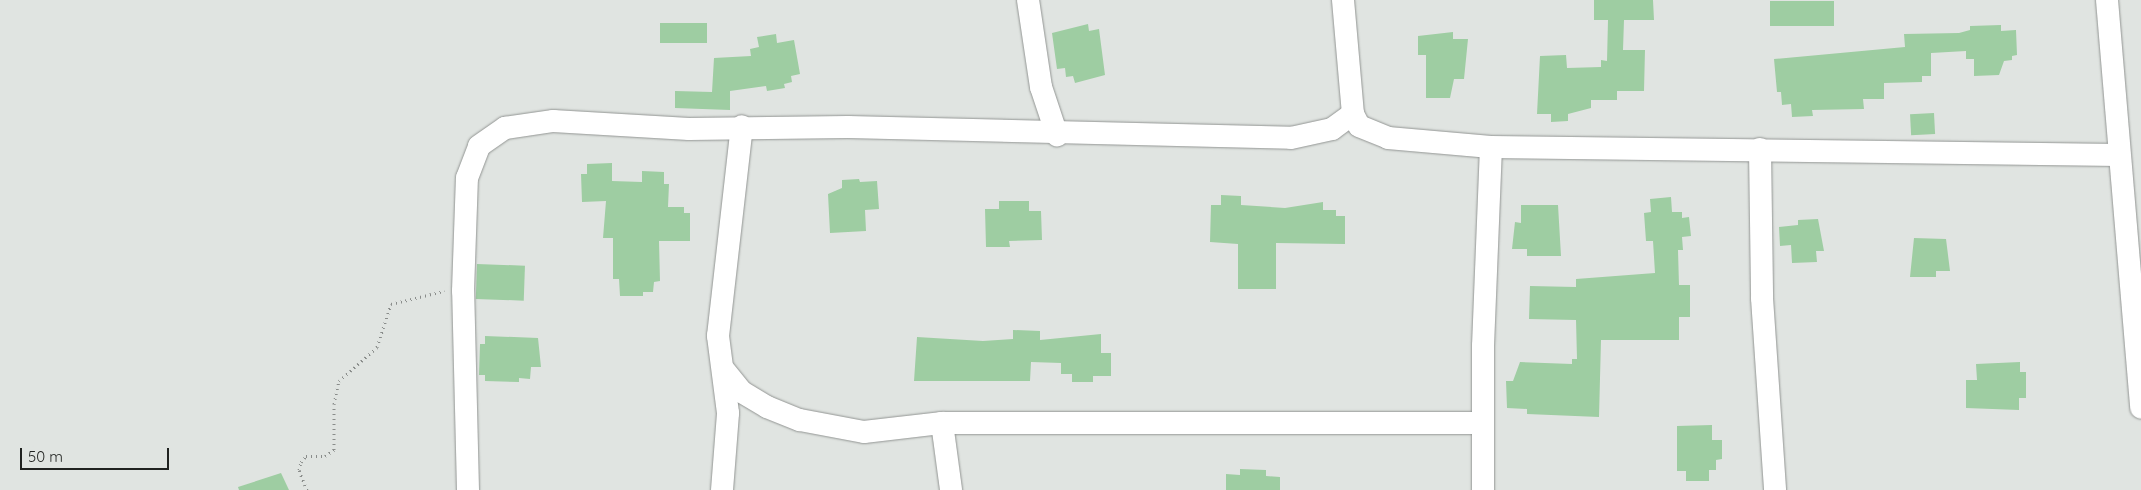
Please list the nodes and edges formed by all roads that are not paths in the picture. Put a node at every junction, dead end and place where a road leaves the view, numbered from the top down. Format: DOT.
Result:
graph roads {
  1 [pos="1028,0"];
  2 [pos="1343,0"];
  3 [pos="2107,0"];
  4 [pos="1353,114"];
  5 [pos="742,126"];
  6 [pos="1057,134"];
  7 [pos="1491,147"];
  8 [pos="1760,149"];
  9 [pos="2118,155"];
  10 [pos="2131,186"];
  11 [pos="724,370"];
  12 [pos="2141,408"];
  13 [pos="942,422"];
  14 [pos="1482,423"];
  15 [pos="468,490"];
  16 [pos="722,490"];
  17 [pos="951,490"];
  18 [pos="1483,490"];
  19 [pos="1774,490"];
  1 -- 6 [label="street"];
  2 -- 4 [label="street"];
  3 -- 9 [label="street"];
  4 -- 6 [label="street"];
  4 -- 7 [label="street"];
  5 -- 6 [label="street"];
  5 -- 11 [label="street"];
  5 -- 15 [label="street"];
  7 -- 8 [label="street"];
  7 -- 14 [label="street"];
  8 -- 9 [label="street"];
  8 -- 19 [label="street"];
  9 -- 10 [label="street"];
  10 -- 12 [label="street"];
  11 -- 13 [label="street"];
  11 -- 16 [label="street"];
  13 -- 14 [label="street"];
  13 -- 17 [label="street"];
  14 -- 18 [label="street"];
}
